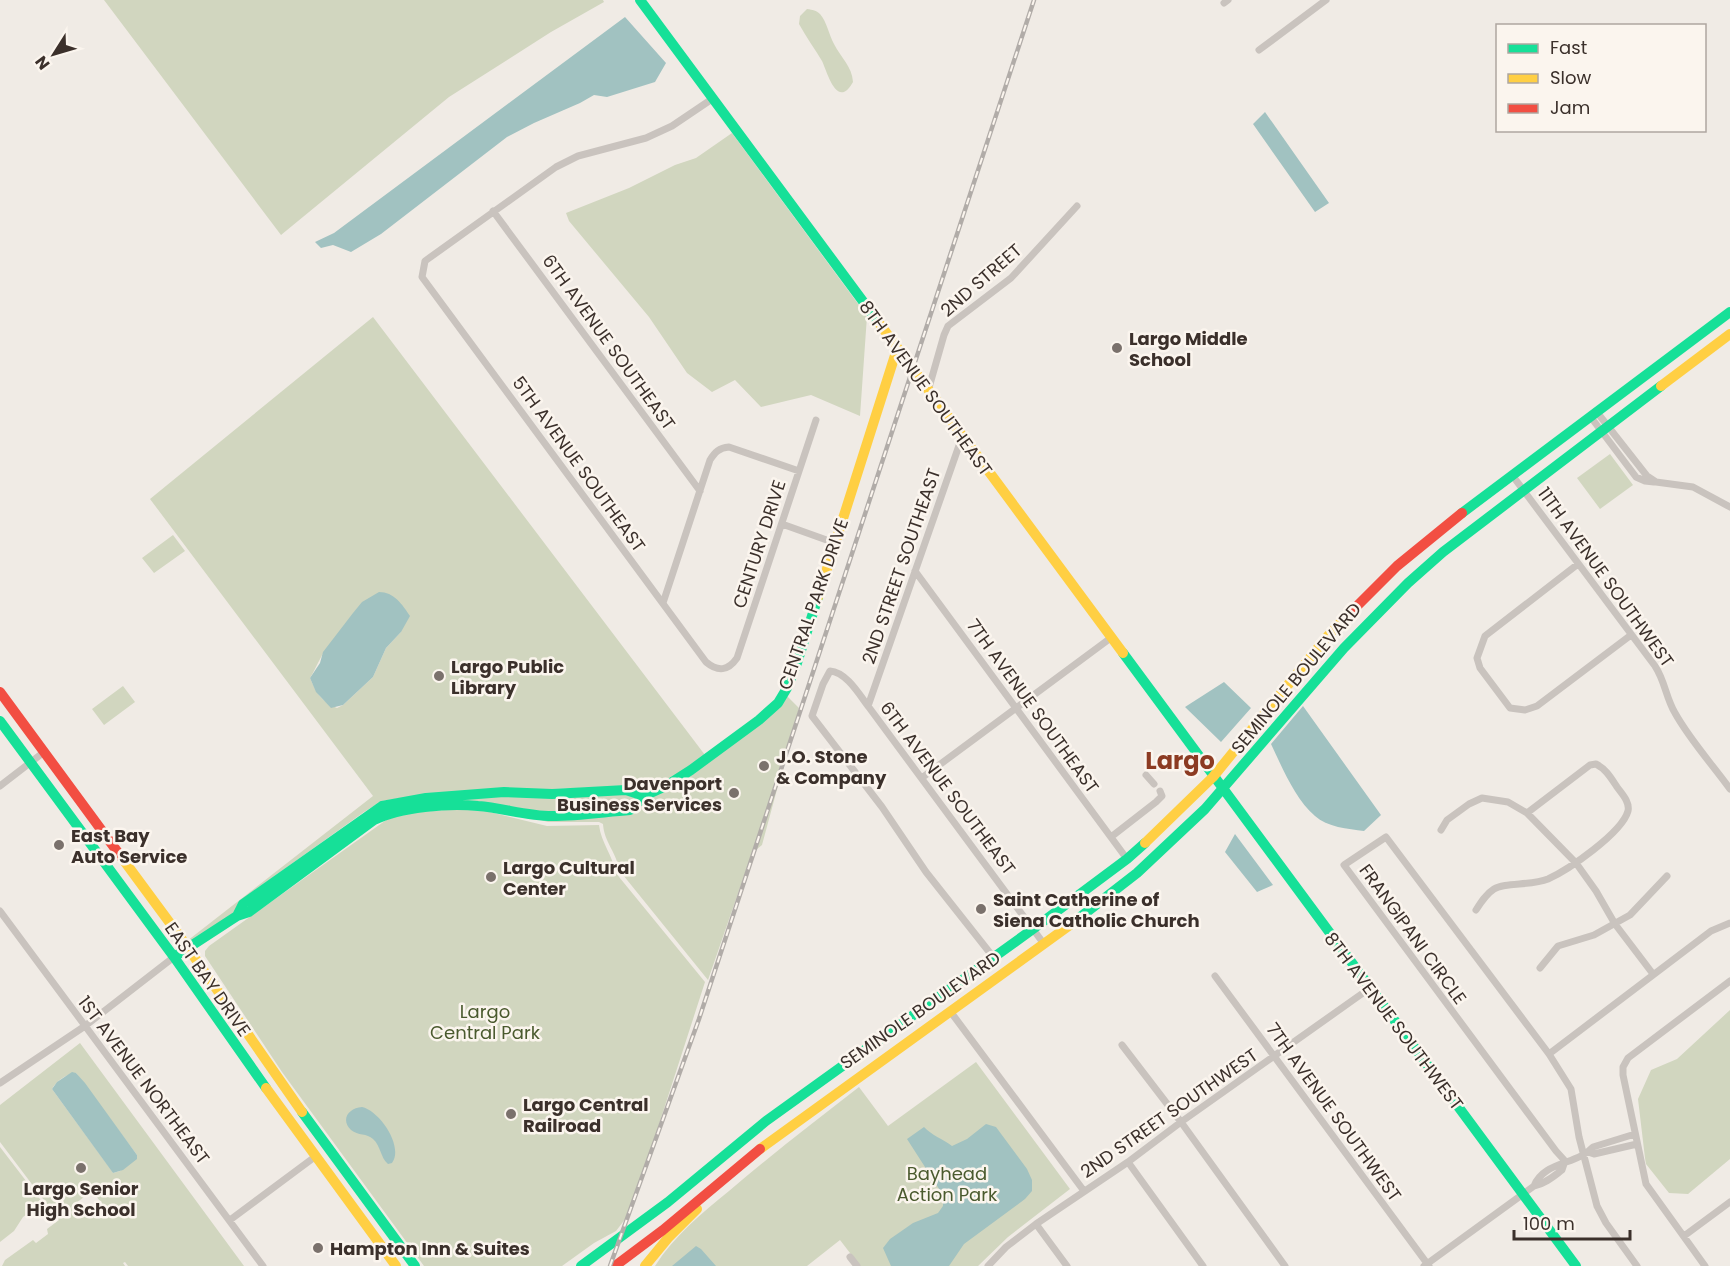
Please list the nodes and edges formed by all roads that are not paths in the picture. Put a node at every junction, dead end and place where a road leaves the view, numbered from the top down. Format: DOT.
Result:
graph roads {
  1 [pos="640,0"];
  2 [pos="1326,0"];
  3 [pos="1259,50"];
  4 [pos="712,99"];
  5 [pos="1077,206"];
  6 [pos="493,211"];
  7 [pos="1730,312"];
  8 [pos="1730,334"];
  9 [pos="897,349"];
  10 [pos="928,391"];
  11 [pos="1593,413"];
  12 [pos="816,420"];
  13 [pos="1605,429"];
  14 [pos="962,437"];
  15 [pos="799,471"];
  16 [pos="1512,475"];
  17 [pos="1524,490"];
  18 [pos="700,491"];
  19 [pos="1730,507"];
  20 [pos="782,524"];
  21 [pos="835,543"];
  22 [pos="1578,564"];
  23 [pos="915,571"];
  24 [pos="663,603"];
  25 [pos="1631,635"];
  26 [pos="1112,637"];
  27 [pos="722,670"];
  28 [pos="0,692"];
  29 [pos="868,706"];
  30 [pos="1017,707"];
  31 [pos="0,721"];
  32 [pos="44,752"];
  33 [pos="31,763"];
  34 [pos="1146,775"];
  35 [pos="922,777"];
  36 [pos="1213,777"];
  37 [pos="1154,784"];
  38 [pos="0,786"];
  39 [pos="1730,789"];
  40 [pos="1224,790"];
  41 [pos="1160,791"];
  42 [pos="644,796"];
  43 [pos="1527,813"];
  44 [pos="1441,830"];
  45 [pos="1111,837"];
  46 [pos="1127,858"];
  47 [pos="1576,864"];
  48 [pos="1667,876"];
  49 [pos="1476,910"];
  50 [pos="0,911"];
  51 [pos="237,916"];
  52 [pos="1730,923"];
  53 [pos="1615,924"];
  54 [pos="1033,929"];
  55 [pos="1044,944"];
  56 [pos="187,949"];
  57 [pos="174,957"];
  58 [pos="994,958"];
  59 [pos="1540,968"];
  60 [pos="1653,974"];
  61 [pos="1215,976"];
  62 [pos="1730,981"];
  63 [pos="1370,988"];
  64 [pos="940,996"];
  65 [pos="950,1011"];
  66 [pos="85,1026"];
  67 [pos="1122,1046"];
  68 [pos="1549,1054"];
  69 [pos="1275,1057"];
  70 [pos="823,1079"];
  71 [pos="0,1083"];
  72 [pos="833,1094"];
  73 [pos="1181,1122"];
  74 [pos="1635,1134"];
  75 [pos="1637,1144"];
  76 [pos="1586,1152"];
  77 [pos="316,1156"];
  78 [pos="717,1160"];
  79 [pos="1128,1162"];
  80 [pos="1565,1163"];
  81 [pos="729,1174"];
  82 [pos="1084,1191"];
  83 [pos="1523,1194"];
  84 [pos="704,1195"];
  85 [pos="1730,1202"];
  86 [pos="230,1220"];
  87 [pos="1036,1224"];
  88 [pos="1684,1236"];
  89 [pos="850,1257"];
  90 [pos="1427,1265"];
  91 [pos="263,1266"];
  92 [pos="396,1266"];
  93 [pos="415,1266"];
  94 [pos="581,1266"];
  95 [pos="615,1266"];
  96 [pos="645,1266"];
  97 [pos="857,1266"];
  98 [pos="988,1266"];
  99 [pos="1067,1266"];
  100 [pos="1203,1266"];
  101 [pos="1285,1266"];
  102 [pos="1576,1266"];
  103 [pos="1637,1266"];
  104 [pos="1705,1266"];
  1 -- 4 [label="main road, 8TH AVENUE SOUTHEAST"];
  2 -- 3 [label="street"];
  4 -- 6 [label="street"];
  4 -- 9 [label="main road, 8TH AVENUE SOUTHEAST"];
  5 -- 10 [label="street, 2ND STREET"];
  6 -- 18 [label="street, 6TH AVENUE SOUTHEAST"];
  6 -- 24 [label="street, 5TH AVENUE SOUTHEAST"];
  7 -- 11 [label="main road, SEMINOLE BOULEVARD"];
  8 -- 13 [label="main road, SEMINOLE BOULEVARD"];
  9 -- 10 [label="main road, 8TH AVENUE SOUTHEAST"];
  9 -- 21 [label="main road, CENTRAL PARK DRIVE"];
  10 -- 14 [label="main road, 8TH AVENUE SOUTHEAST"];
  11 -- 13 [label="street"];
  11 -- 16 [label="main road, SEMINOLE BOULEVARD"];
  12 -- 15 [label="street, CENTURY DRIVE"];
  13 -- 17 [label="main road, SEMINOLE BOULEVARD"];
  13 -- 19 [label="street"];
  14 -- 23 [label="street, 2ND STREET SOUTHEAST"];
  14 -- 26 [label="main road, 8TH AVENUE SOUTHEAST"];
  15 -- 18 [label="street"];
  15 -- 20 [label="street, CENTURY DRIVE"];
  16 -- 17 [label="street, 11TH AVENUE SOUTHWEST"];
  16 -- 36 [label="main road, SEMINOLE BOULEVARD"];
  17 -- 22 [label="street, 11TH AVENUE SOUTHWEST"];
  17 -- 40 [label="main road, SEMINOLE BOULEVARD"];
  18 -- 24 [label="street"];
  20 -- 21 [label="street"];
  20 -- 27 [label="street, CENTURY DRIVE"];
  21 -- 42 [label="main road, CENTRAL PARK DRIVE"];
  22 -- 25 [label="street, 11TH AVENUE SOUTHWEST"];
  22 -- 25 [label="street"];
  23 -- 29 [label="street, 2ND STREET SOUTHEAST"];
  23 -- 30 [label="street, 7TH AVENUE SOUTHEAST"];
  24 -- 27 [label="street, 5TH AVENUE SOUTHEAST"];
  25 -- 39 [label="street, 11TH AVENUE SOUTHWEST"];
  26 -- 30 [label="street"];
  26 -- 36 [label="main road, 8TH AVENUE SOUTHEAST"];
  28 -- 32 [label="main road, EAST BAY DRIVE"];
  29 -- 35 [label="street, 6TH AVENUE SOUTHEAST"];
  29 -- 58 [label="street, 6TH AVENUE SOUTHEAST"];
  30 -- 35 [label="street"];
  30 -- 45 [label="street, 7TH AVENUE SOUTHEAST"];
  31 -- 33 [label="main road, EAST BAY DRIVE"];
  32 -- 33 [label="street"];
  32 -- 56 [label="main road, EAST BAY DRIVE"];
  33 -- 38 [label="street"];
  33 -- 57 [label="main road, EAST BAY DRIVE"];
  34 -- 37 [label="street"];
  35 -- 54 [label="street, 6TH AVENUE SOUTHEAST"];
  36 -- 40 [label="main road, 8TH AVENUE SOUTHWEST"];
  36 -- 46 [label="main road, SEMINOLE BOULEVARD"];
  40 -- 55 [label="main road, SEMINOLE BOULEVARD"];
  40 -- 63 [label="main road, 8TH AVENUE SOUTHWEST"];
  41 -- 45 [label="street"];
  42 -- 51 [label="main road, CENTRAL PARK DRIVE"];
  42 -- 51 [label="main road, CENTRAL PARK DRIVE"];
  43 -- 44 [label="street"];
  43 -- 47 [label="street"];
  43 -- 47 [label="street"];
  45 -- 46 [label="street, 7TH AVENUE SOUTHEAST"];
  46 -- 54 [label="main road, SEMINOLE BOULEVARD"];
  47 -- 49 [label="street"];
  47 -- 53 [label="street"];
  48 -- 53 [label="street"];
  50 -- 66 [label="street, 1ST AVENUE NORTHEAST"];
  51 -- 56 [label="main road, CENTRAL PARK DRIVE"];
  52 -- 60 [label="street"];
  53 -- 59 [label="street"];
  53 -- 60 [label="street"];
  54 -- 55 [label="street, 6TH AVENUE SOUTHEAST"];
  54 -- 58 [label="main road, SEMINOLE BOULEVARD"];
  55 -- 65 [label="main road, SEMINOLE BOULEVARD"];
  56 -- 57 [label="main road, CENTRAL PARK DRIVE"];
  56 -- 93 [label="main road, EAST BAY DRIVE"];
  57 -- 66 [label="street"];
  57 -- 77 [label="main road, EAST BAY DRIVE"];
  58 -- 64 [label="main road, SEMINOLE BOULEVARD"];
  60 -- 68 [label="street"];
  61 -- 69 [label="street, 7TH AVENUE SOUTHWEST"];
  62 -- 74 [label="street"];
  63 -- 69 [label="street, 2ND STREET SOUTHWEST"];
  63 -- 83 [label="main road, 8TH AVENUE SOUTHWEST"];
  64 -- 65 [label="main road"];
  64 -- 70 [label="main road, SEMINOLE BOULEVARD"];
  65 -- 72 [label="main road, SEMINOLE BOULEVARD"];
  65 -- 82 [label="street"];
  66 -- 71 [label="street"];
  66 -- 86 [label="street, 1ST AVENUE NORTHEAST"];
  67 -- 73 [label="street"];
  68 -- 76 [label="street"];
  68 -- 80 [label="street, FRANGIPANI CIRCLE"];
  69 -- 73 [label="street, 2ND STREET SOUTHWEST"];
  69 -- 90 [label="street, 7TH AVENUE SOUTHWEST"];
  70 -- 72 [label="main road"];
  70 -- 78 [label="main road, SEMINOLE BOULEVARD"];
  72 -- 81 [label="main road, SEMINOLE BOULEVARD"];
  73 -- 79 [label="street, 2ND STREET SOUTHWEST"];
  73 -- 101 [label="street"];
  74 -- 75 [label="street"];
  74 -- 76 [label="street"];
  75 -- 76 [label="street"];
  75 -- 88 [label="street"];
  76 -- 80 [label="street"];
  76 -- 103 [label="street"];
  77 -- 86 [label="street"];
  77 -- 92 [label="main road, EAST BAY DRIVE"];
  78 -- 81 [label="main road"];
  78 -- 94 [label="main road, SEMINOLE BOULEVARD"];
  79 -- 82 [label="street, 2ND STREET SOUTHWEST"];
  79 -- 100 [label="street"];
  80 -- 83 [label="street"];
  81 -- 84 [label="main road, SEMINOLE BOULEVARD"];
  82 -- 87 [label="street, 2ND STREET SOUTHWEST"];
  83 -- 90 [label="street"];
  83 -- 102 [label="main road, 8TH AVENUE SOUTHWEST"];
  84 -- 95 [label="main road, SEMINOLE BOULEVARD"];
  84 -- 96 [label="main road"];
  85 -- 88 [label="street"];
  86 -- 91 [label="street, 1ST AVENUE NORTHEAST"];
  87 -- 98 [label="street, 2ND STREET SOUTHWEST"];
  87 -- 99 [label="street"];
  88 -- 104 [label="street"];
  89 -- 97 [label="street"];
}
